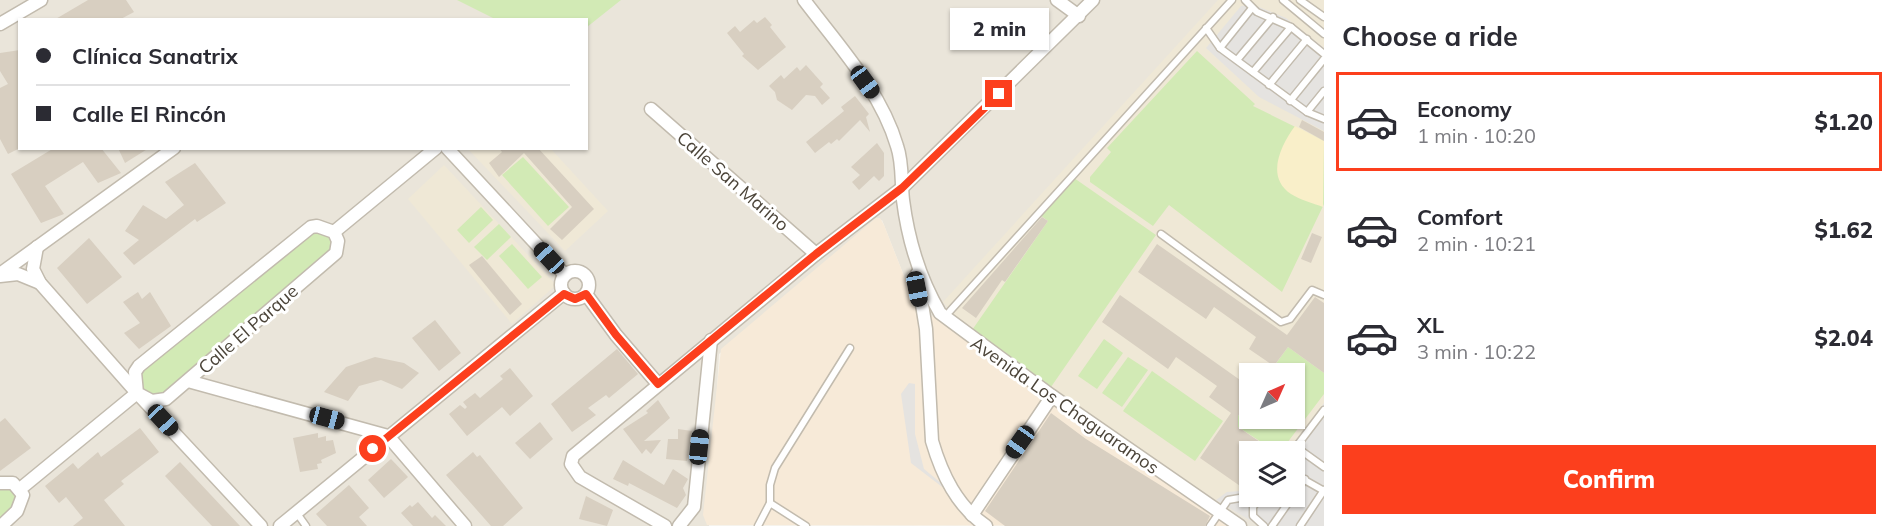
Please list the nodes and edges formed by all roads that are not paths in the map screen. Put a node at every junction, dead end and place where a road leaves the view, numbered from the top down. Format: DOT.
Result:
graph roads {
  1 [pos="42,0"];
  2 [pos="804,0"];
  3 [pos="1057,0"];
  4 [pos="1093,0"];
  5 [pos="1232,0"];
  6 [pos="1245,0"];
  7 [pos="1283,0"];
  8 [pos="1300,0"];
  9 [pos="1252,8"];
  10 [pos="1079,16"];
  11 [pos="1272,17"];
  12 [pos="1324,17"];
  13 [pos="0,24"];
  14 [pos="1291,27"];
  15 [pos="1206,28"];
  16 [pos="1324,34"];
  17 [pos="1307,39"];
  18 [pos="1220,48"];
  19 [pos="1324,54"];
  20 [pos="1236,60"];
  21 [pos="1324,60"];
  22 [pos="1253,72"];
  23 [pos="1269,85"];
  24 [pos="1324,91"];
  25 [pos="1290,101"];
  26 [pos="651,109"];
  27 [pos="1307,112"];
  28 [pos="1324,119"];
  29 [pos="171,150"];
  30 [pos="434,150"];
  31 [pos="449,150"];
  32 [pos="902,188"];
  33 [pos="334,232"];
  34 [pos="1161,234"];
  35 [pos="38,247"];
  36 [pos="816,254"];
  37 [pos="916,261"];
  38 [pos="0,275"];
  39 [pos="565,275"];
  40 [pos="40,283"];
  41 [pos="564,294"];
  42 [pos="586,294"];
  43 [pos="1324,295"];
  44 [pos="945,312"];
  45 [pos="926,329"];
  46 [pos="711,340"];
  47 [pos="850,348"];
  48 [pos="188,381"];
  49 [pos="658,384"];
  50 [pos="137,393"];
  51 [pos="1052,396"];
  52 [pos="1324,410"];
  53 [pos="388,436"];
  54 [pos="1301,441"];
  55 [pos="1305,455"];
  56 [pos="1324,455"];
  57 [pos="1321,465"];
  58 [pos="1305,479"];
  59 [pos="0,483"];
  60 [pos="20,489"];
  61 [pos="1324,491"];
  62 [pos="1239,498"];
  63 [pos="770,503"];
  64 [pos="694,507"];
  65 [pos="1253,507"];
  66 [pos="1285,507"];
  67 [pos="296,512"];
  68 [pos="1218,513"];
  69 [pos="972,514"];
  70 [pos="1,526"];
  71 [pos="261,526"];
  72 [pos="280,526"];
  73 [pos="306,526"];
  74 [pos="465,526"];
  75 [pos="665,526"];
  76 [pos="679,526"];
  77 [pos="696,526"];
  78 [pos="758,526"];
  79 [pos="806,526"];
  80 [pos="987,526"];
  81 [pos="1210,526"];
  82 [pos="1240,526"];
  83 [pos="1264,526"];
  84 [pos="1272,526"];
  85 [pos="1300,526"];
  1 -- 13 [label="street"];
  2 -- 32 [label="street"];
  3 -- 10 [label="street"];
  4 -- 10 [label="street"];
  5 -- 15 [label="lane"];
  6 -- 9 [label="lane"];
  7 -- 16 [label="lane"];
  8 -- 12 [label="lane"];
  9 -- 11 [label="lane"];
  9 -- 18 [label="lane"];
  10 -- 32 [label="street"];
  11 -- 14 [label="lane"];
  11 -- 20 [label="lane"];
  14 -- 17 [label="lane"];
  14 -- 22 [label="lane"];
  15 -- 18 [label="lane"];
  15 -- 44 [label="lane"];
  17 -- 19 [label="lane"];
  17 -- 23 [label="lane"];
  18 -- 20 [label="lane"];
  20 -- 22 [label="lane"];
  21 -- 25 [label="lane"];
  22 -- 23 [label="lane"];
  23 -- 25 [label="lane"];
  24 -- 27 [label="lane"];
  25 -- 27 [label="lane"];
  26 -- 36 [label="street, Calle San Marino"];
  27 -- 28 [label="lane"];
  29 -- 35 [label="street"];
  30 -- 33 [label="street"];
  31 -- 39 [label="street"];
  32 -- 36 [label="street"];
  32 -- 37 [label="street"];
  33 -- 48 [label="street, Calle El Parque"];
  33 -- 50 [label="street, Calle El Parque"];
  34 -- 43 [label="lane"];
  35 -- 38 [label="street"];
  35 -- 40 [label="street"];
  36 -- 46 [label="street"];
  37 -- 44 [label="street, Avenida Los Chaguaramos"];
  37 -- 45 [label="street"];
  38 -- 40 [label="street"];
  39 -- 41 [label="street"];
  39 -- 42 [label="street"];
  40 -- 50 [label="street"];
  41 -- 42 [label="street"];
  41 -- 53 [label="street"];
  42 -- 49 [label="street"];
  44 -- 45 [label="street"];
  44 -- 51 [label="street, Avenida Los Chaguaramos"];
  45 -- 69 [label="street"];
  46 -- 49 [label="street"];
  46 -- 64 [label="street"];
  47 -- 63 [label="lane"];
  48 -- 50 [label="street, Calle El Parque"];
  48 -- 53 [label="street"];
  49 -- 75 [label="street"];
  50 -- 60 [label="street"];
  50 -- 71 [label="street"];
  51 -- 68 [label="street, Avenida Los Chaguaramos"];
  51 -- 69 [label="street"];
  52 -- 54 [label="lane"];
  53 -- 67 [label="street"];
  53 -- 74 [label="street"];
  55 -- 57 [label="lane"];
  56 -- 57 [label="lane"];
  58 -- 61 [label="lane"];
  59 -- 60 [label="street"];
  60 -- 70 [label="street"];
  61 -- 85 [label="lane"];
  62 -- 68 [label="lane"];
  63 -- 78 [label="lane"];
  63 -- 79 [label="lane"];
  64 -- 76 [label="street"];
  64 -- 77 [label="street"];
  65 -- 83 [label="lane"];
  66 -- 84 [label="lane"];
  67 -- 72 [label="street"];
  67 -- 73 [label="lane"];
  68 -- 81 [label="lane"];
  68 -- 82 [label="street, Avenida Los Chaguaramos"];
  69 -- 80 [label="street"];
}
